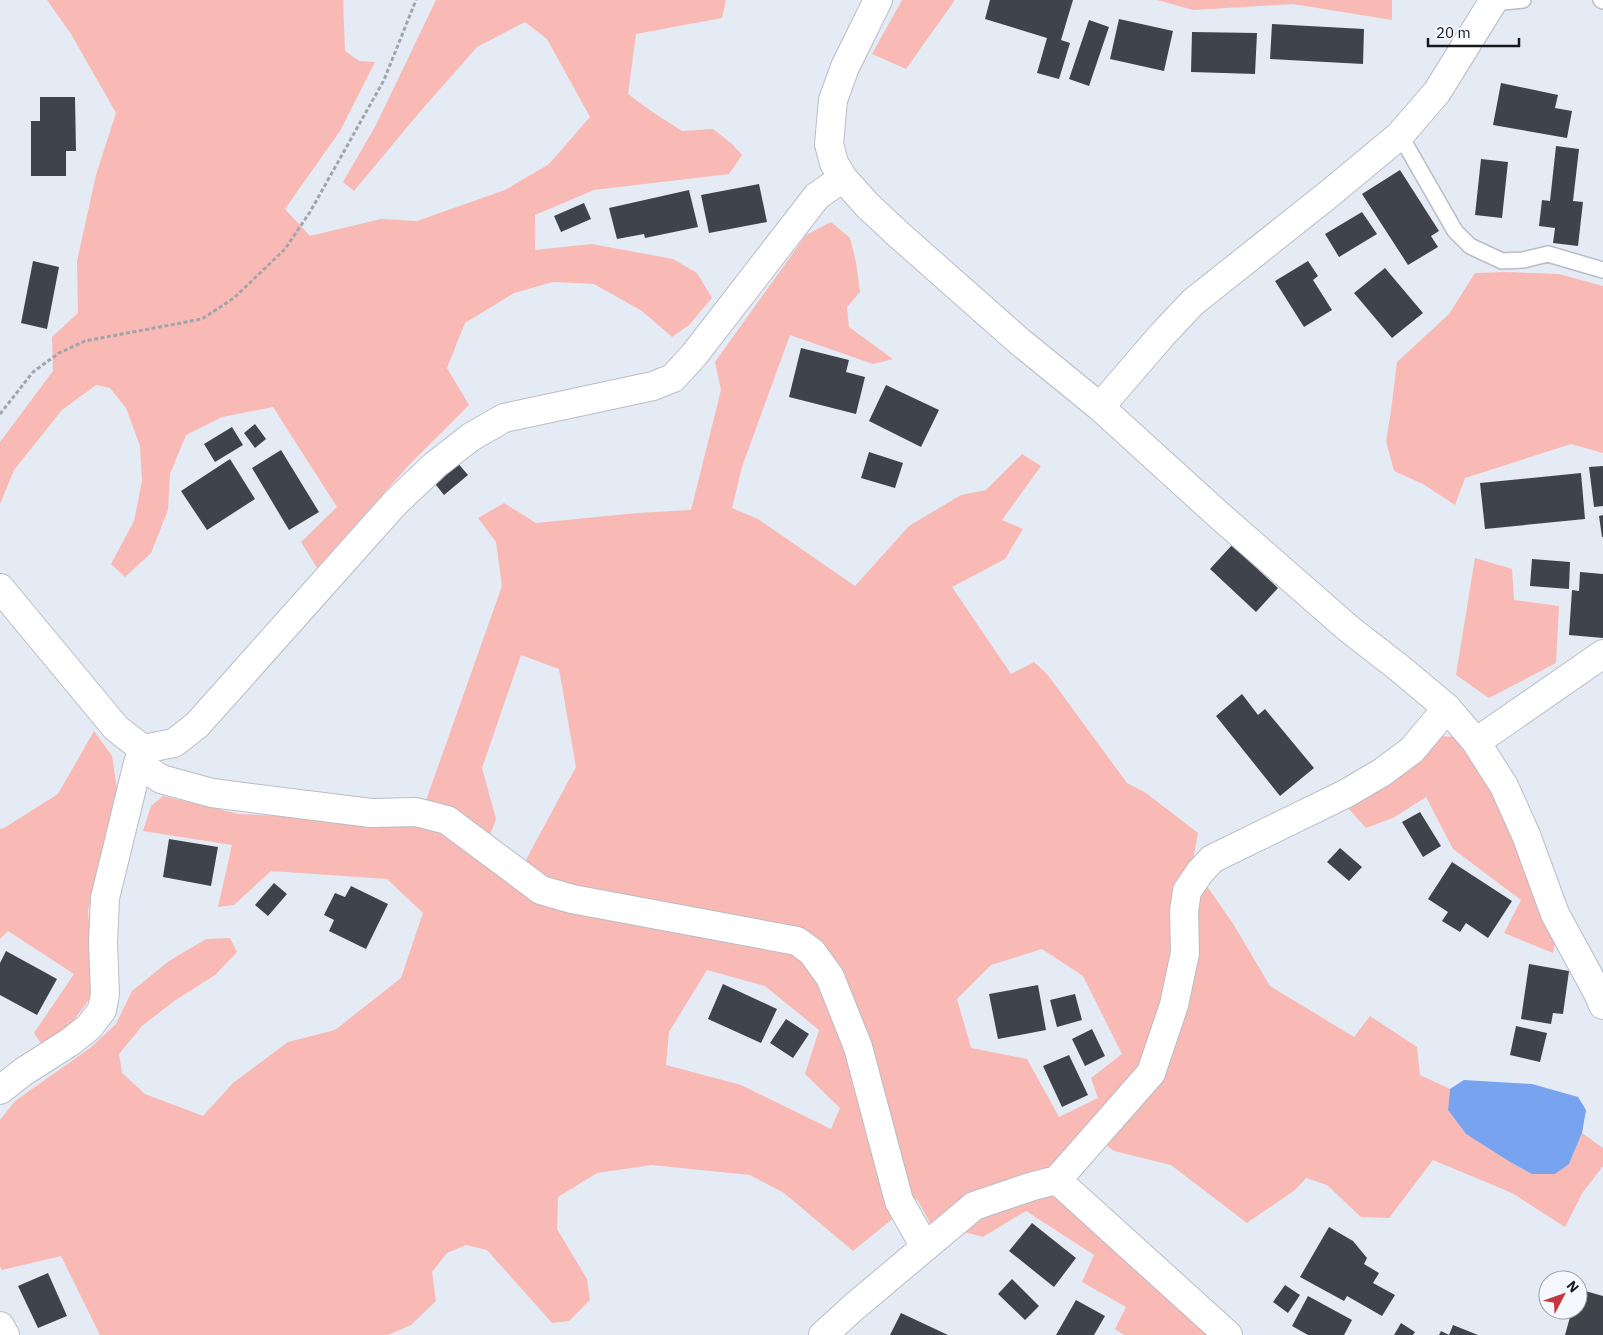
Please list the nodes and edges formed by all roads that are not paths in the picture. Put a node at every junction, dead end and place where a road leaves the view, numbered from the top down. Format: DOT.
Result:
graph roads {
  1 [pos="878,0"];
  2 [pos="1523,0"];
  3 [pos="1494,2"];
  4 [pos="1400,135"];
  5 [pos="843,178"];
  6 [pos="1603,270"];
  7 [pos="1100,407"];
  8 [pos="0,588"];
  9 [pos="1603,654"];
  10 [pos="1447,708"];
  11 [pos="1476,742"];
  12 [pos="140,756"];
  13 [pos="1603,1005"];
  14 [pos="0,1090"];
  15 [pos="1057,1180"];
  16 [pos="925,1248"];
  17 [pos="0,1326"];
  18 [pos="5,1335"];
  19 [pos="823,1335"];
  20 [pos="1228,1335"];
  1 -- 5 [label="street"];
  2 -- 3 [label="lane"];
  3 -- 4 [label="street"];
  4 -- 6 [label="lane"];
  4 -- 7 [label="street"];
  5 -- 7 [label="street"];
  5 -- 12 [label="street"];
  7 -- 10 [label="street"];
  8 -- 12 [label="street"];
  9 -- 11 [label="street"];
  10 -- 11 [label="street"];
  10 -- 15 [label="street"];
  11 -- 13 [label="street"];
  12 -- 14 [label="street"];
  12 -- 16 [label="street"];
  15 -- 16 [label="street"];
  15 -- 20 [label="street"];
  16 -- 19 [label="street"];
  17 -- 18 [label="street"];
}
